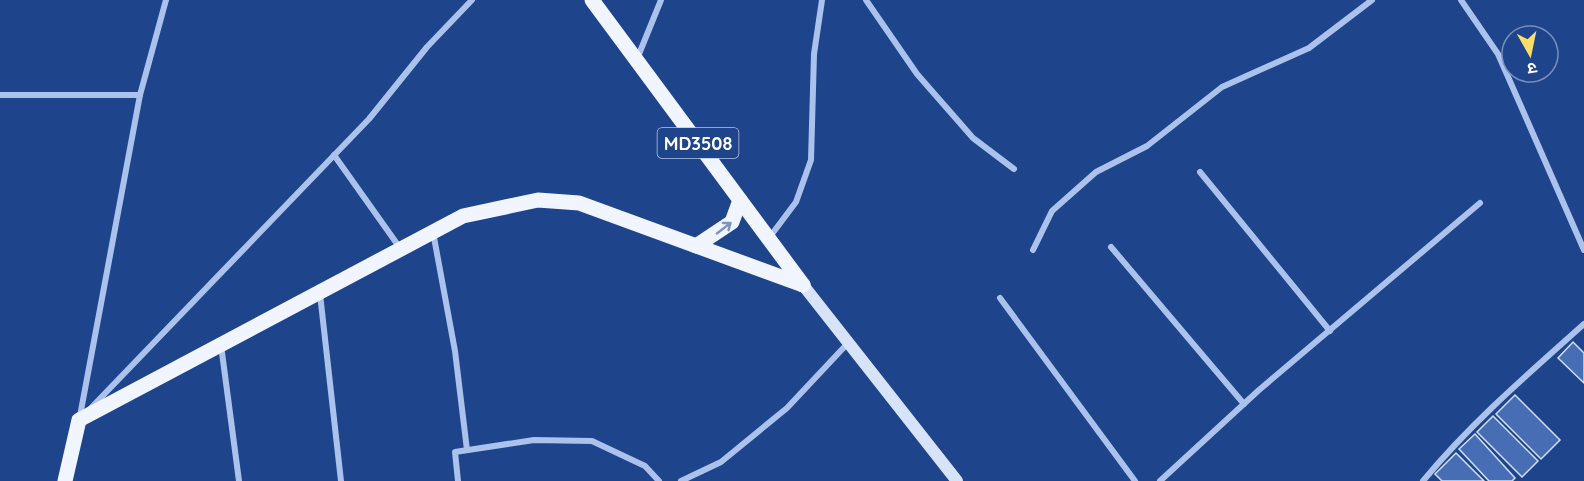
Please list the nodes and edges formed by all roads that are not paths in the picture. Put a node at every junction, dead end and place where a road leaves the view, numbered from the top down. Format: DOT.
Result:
graph roads {
  1 [pos="166,0"];
  2 [pos="472,0"];
  3 [pos="592,0"];
  4 [pos="661,0"];
  5 [pos="822,0"];
  6 [pos="866,0"];
  7 [pos="1372,0"];
  8 [pos="1461,0"];
  9 [pos="636,59"];
  10 [pos="0,95"];
  11 [pos="140,95"];
  12 [pos="334,155"];
  13 [pos="1014,169"];
  14 [pos="1200,172"];
  15 [pos="740,200"];
  16 [pos="1480,203"];
  17 [pos="433,231"];
  18 [pos="769,238"];
  19 [pos="696,246"];
  20 [pos="1111,247"];
  21 [pos="400,249"];
  22 [pos="1033,250"];
  23 [pos="1584,250"];
  24 [pos="803,285"];
  25 [pos="320,291"];
  26 [pos="1000,298"];
  27 [pos="1584,324"];
  28 [pos="1330,331"];
  29 [pos="848,343"];
  30 [pos="220,344"];
  31 [pos="1244,404"];
  32 [pos="79,420"];
  33 [pos="467,450"];
  34 [pos="65,481"];
  35 [pos="239,481"];
  36 [pos="341,481"];
  37 [pos="458,481"];
  38 [pos="659,481"];
  39 [pos="681,481"];
  40 [pos="957,481"];
  41 [pos="1135,481"];
  42 [pos="1160,481"];
  43 [pos="1423,481"];
  1 -- 11 [label="street"];
  2 -- 12 [label="street"];
  3 -- 9 [label="main road, MD3508"];
  4 -- 9 [label="street"];
  5 -- 18 [label="street"];
  6 -- 13 [label="street"];
  7 -- 22 [label="street"];
  8 -- 23 [label="street"];
  9 -- 15 [label="main road, MD3508"];
  10 -- 11 [label="street"];
  11 -- 32 [label="street"];
  12 -- 21 [label="street"];
  12 -- 32 [label="street"];
  14 -- 28 [label="street"];
  15 -- 18 [label="main road, MD3508"];
  19 -- 15 [label="main road, one-way"];
  16 -- 28 [label="street"];
  17 -- 19 [label="main road"];
  17 -- 21 [label="main road"];
  17 -- 33 [label="street"];
  18 -- 24 [label="main road, MD3508"];
  19 -- 24 [label="main road"];
  20 -- 31 [label="street"];
  21 -- 25 [label="main road"];
  24 -- 29 [label="main road, MD3508"];
  25 -- 30 [label="main road"];
  25 -- 36 [label="street"];
  26 -- 41 [label="street"];
  27 -- 43 [label="street"];
  28 -- 31 [label="street"];
  29 -- 39 [label="street"];
  29 -- 40 [label="main road, MD3508"];
  30 -- 32 [label="main road"];
  30 -- 35 [label="street"];
  31 -- 42 [label="street"];
  32 -- 34 [label="main road"];
  33 -- 37 [label="street"];
  33 -- 38 [label="street"];
}
